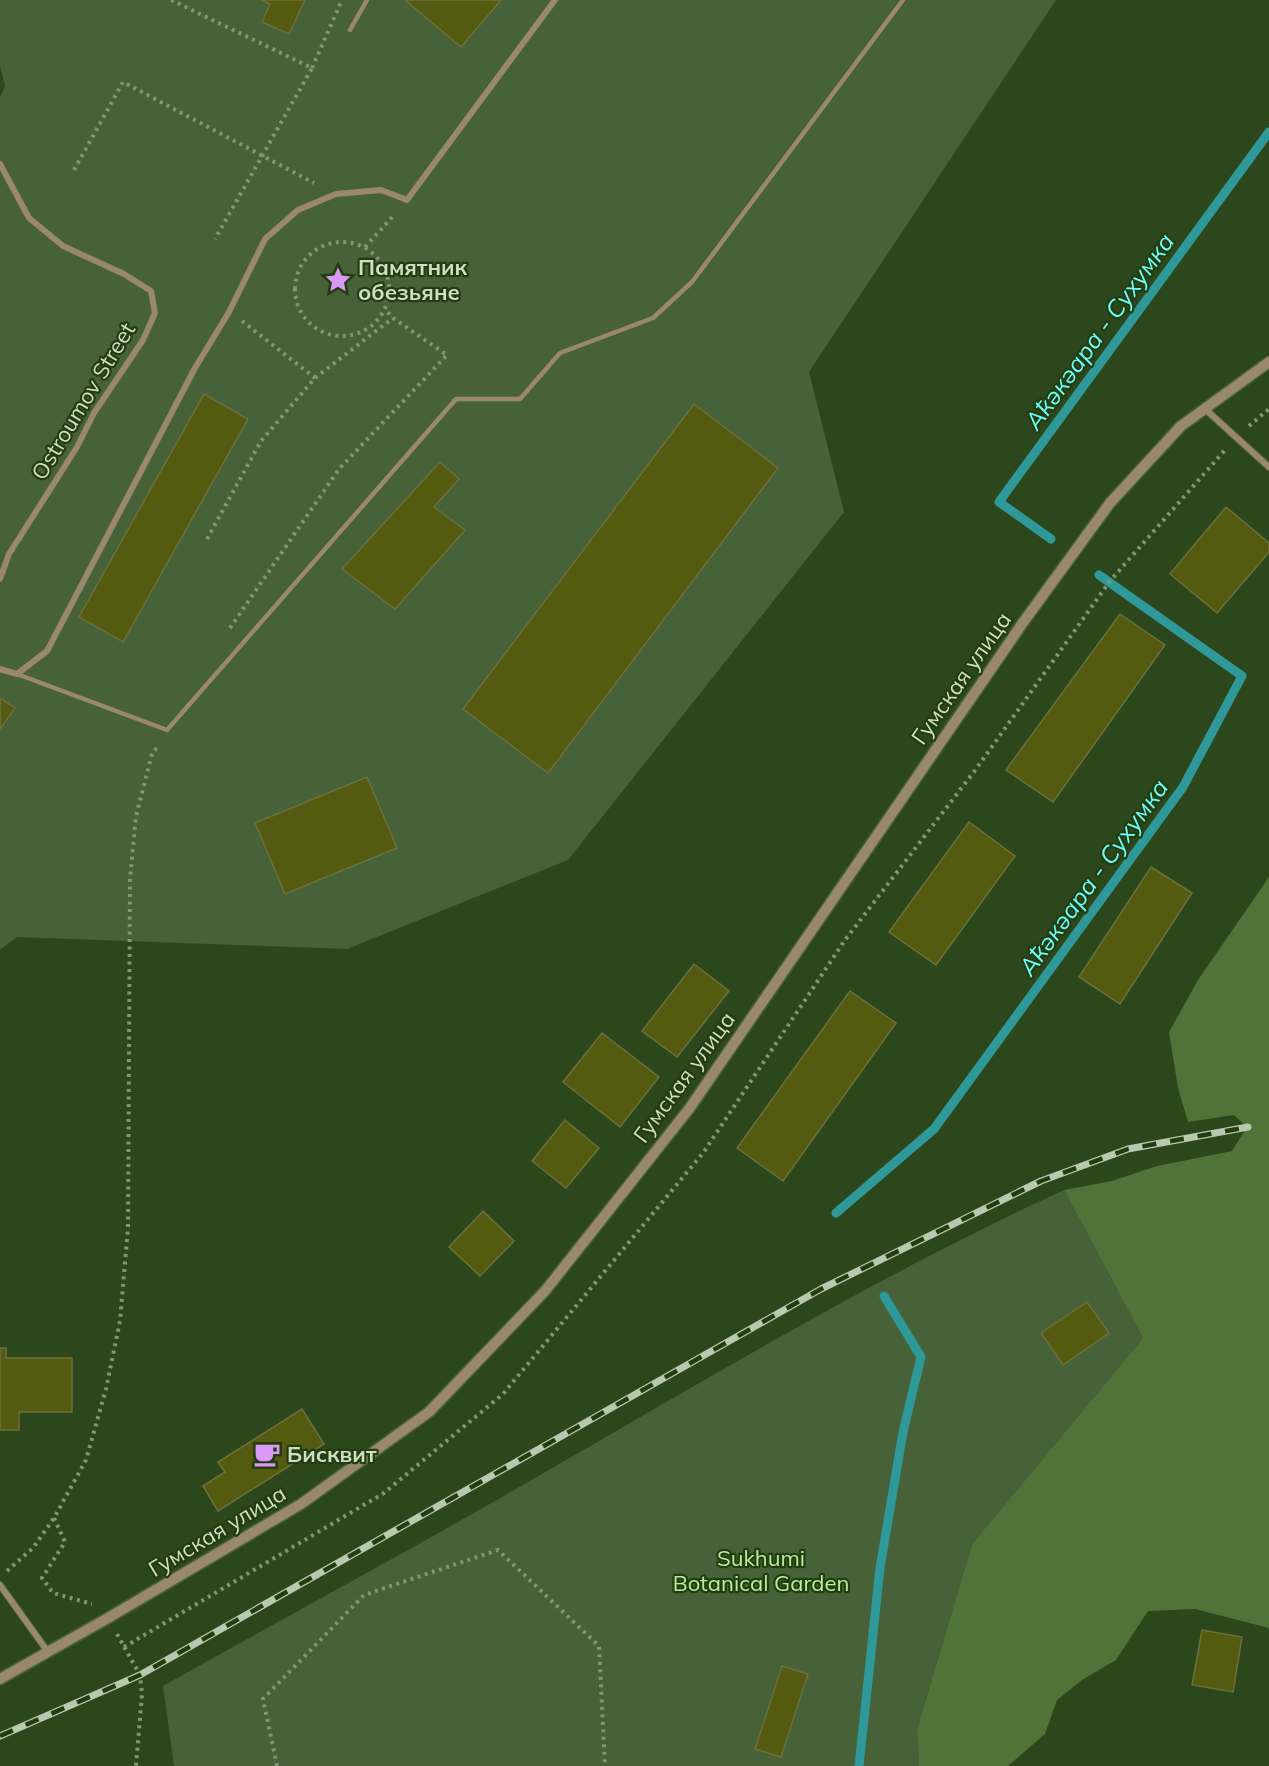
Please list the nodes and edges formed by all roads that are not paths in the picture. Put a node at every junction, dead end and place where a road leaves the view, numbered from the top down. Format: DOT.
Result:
graph roads {
  1 [pos="367,0"];
  2 [pos="555,0"];
  3 [pos="903,0"];
  4 [pos="350,30"];
  5 [pos="0,164"];
  6 [pos="1269,362"];
  7 [pos="1205,409"];
  8 [pos="1269,467"];
  9 [pos="0,579"];
  10 [pos="0,669"];
  11 [pos="17,674"];
  12 [pos="0,1585"];
  13 [pos="48,1652"];
  14 [pos="0,1679"];
  1 -- 4 [label="lane"];
  2 -- 11 [label="street"];
  3 -- 11 [label="lane"];
  5 -- 9 [label="street, Ostroumov Street"];
  6 -- 7 [label="street, Гумская улица"];
  7 -- 8 [label="street"];
  7 -- 13 [label="street, Гумская улица"];
  10 -- 11 [label="street"];
  12 -- 13 [label="street"];
  13 -- 14 [label="street, Гумская улица"];
}
